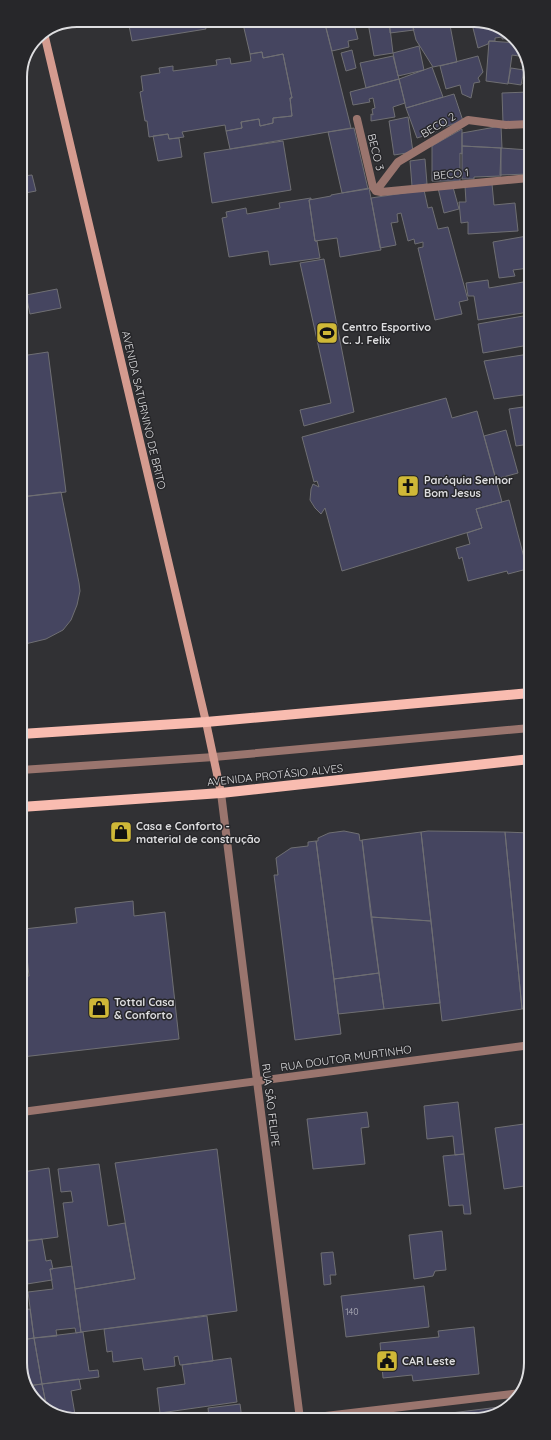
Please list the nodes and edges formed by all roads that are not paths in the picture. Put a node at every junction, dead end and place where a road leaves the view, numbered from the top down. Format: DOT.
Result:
graph roads {
  1 [pos="45,39"];
  2 [pos="357,119"];
  3 [pos="524,124"];
  4 [pos="524,178"];
  5 [pos="376,191"];
  6 [pos="524,694"];
  7 [pos="206,722"];
  8 [pos="524,729"];
  9 [pos="27,734"];
  10 [pos="214,758"];
  11 [pos="524,760"];
  12 [pos="27,770"];
  13 [pos="221,793"];
  14 [pos="27,807"];
  15 [pos="524,1046"];
  16 [pos="257,1081"];
  17 [pos="27,1111"];
  18 [pos="514,1394"];
  19 [pos="299,1413"];
  20 [pos="351,1413"];
  1 -- 7 [label="main road, AVENIDA SATURNINO DE BRITO"];
  2 -- 5 [label="street, BECO 3"];
  3 -- 5 [label="street, BECO 2"];
  4 -- 5 [label="street, BECO 1"];
  6 -- 7 [label="main road"];
  7 -- 9 [label="main road"];
  7 -- 10 [label="main road, AVENIDA SATURNINO DE BRITO"];
  8 -- 10 [label="street"];
  10 -- 12 [label="street"];
  10 -- 13 [label="main road, AVENIDA SATURNINO DE BRITO"];
  11 -- 13 [label="main road, AVENIDA PROTÁSIO ALVES"];
  13 -- 14 [label="main road, AVENIDA PROTÁSIO ALVES"];
  13 -- 16 [label="street, RUA SÃO FELIPE"];
  15 -- 16 [label="street, RUA DOUTOR MURTINHO"];
  16 -- 17 [label="street, RUA DOUTOR MURTINHO"];
  16 -- 19 [label="street, RUA SÃO FELIPE"];
  18 -- 20 [label="street"];
}
